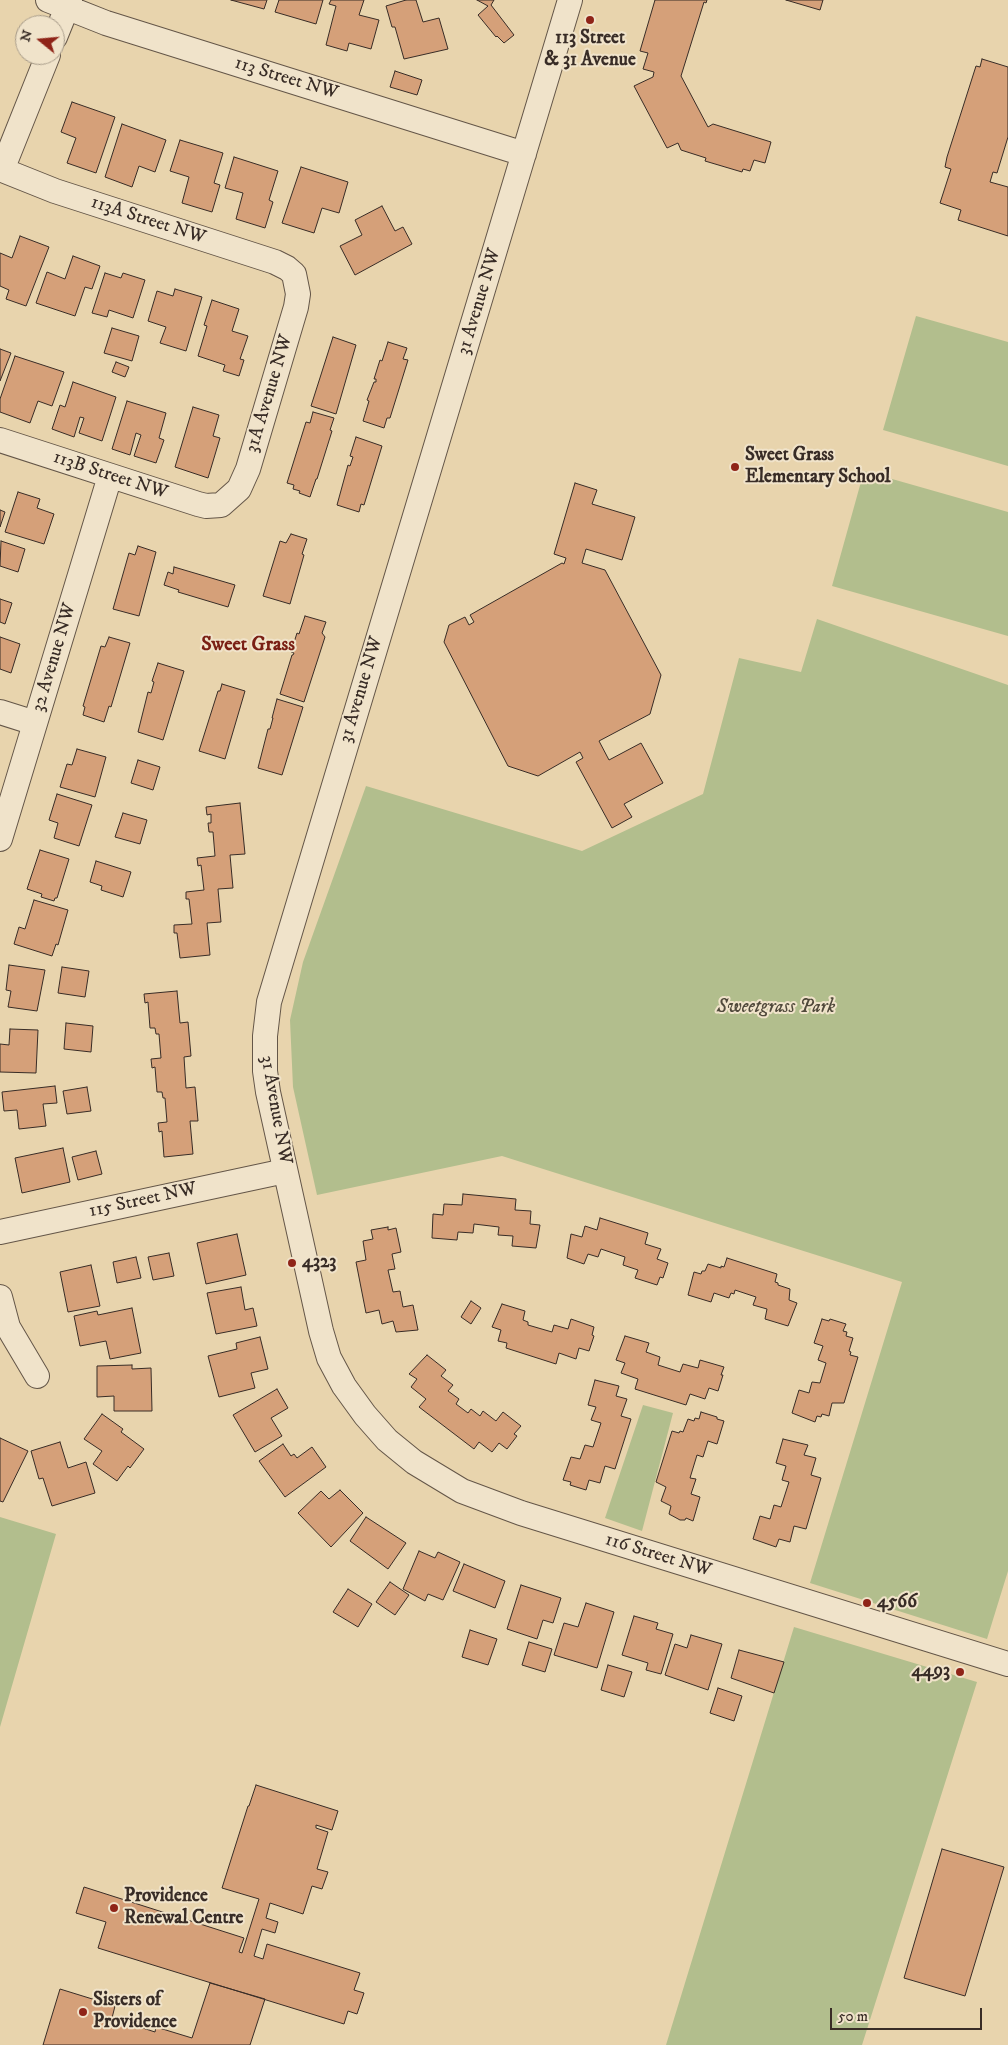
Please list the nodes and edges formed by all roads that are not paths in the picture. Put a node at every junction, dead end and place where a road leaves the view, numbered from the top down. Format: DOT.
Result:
graph roads {
  1 [pos="570,0"];
  2 [pos="62,3"];
  3 [pos="44,65"];
  4 [pos="524,154"];
  5 [pos="1,170"];
  6 [pos="294,274"];
  7 [pos="0,440"];
  8 [pos="110,476"];
  9 [pos="221,504"];
  10 [pos="0,712"];
  11 [pos="36,723"];
  12 [pos="0,839"];
  13 [pos="285,1170"];
  14 [pos="0,1232"];
  15 [pos="0,1297"];
  16 [pos="37,1376"];
  17 [pos="344,1386"];
  18 [pos="1008,1664"];
  1 -- 4 [label="street, 31 Avenue NW"];
  2 -- 4 [label="street, 113 Street NW"];
  3 -- 5 [label="street"];
  4 -- 13 [label="street, 31 Avenue NW"];
  5 -- 6 [label="street, 113A Street NW"];
  6 -- 9 [label="street, 31A Avenue NW"];
  7 -- 8 [label="street, 113B Street NW"];
  8 -- 9 [label="street, 113B Street NW"];
  8 -- 11 [label="street, 32 Avenue NW"];
  10 -- 11 [label="street"];
  11 -- 12 [label="street, 32 Avenue NW"];
  13 -- 14 [label="street, 115 Street NW"];
  13 -- 17 [label="street, 31 Avenue NW"];
  15 -- 16 [label="street"];
  17 -- 18 [label="street, 116 Street NW"];
}
